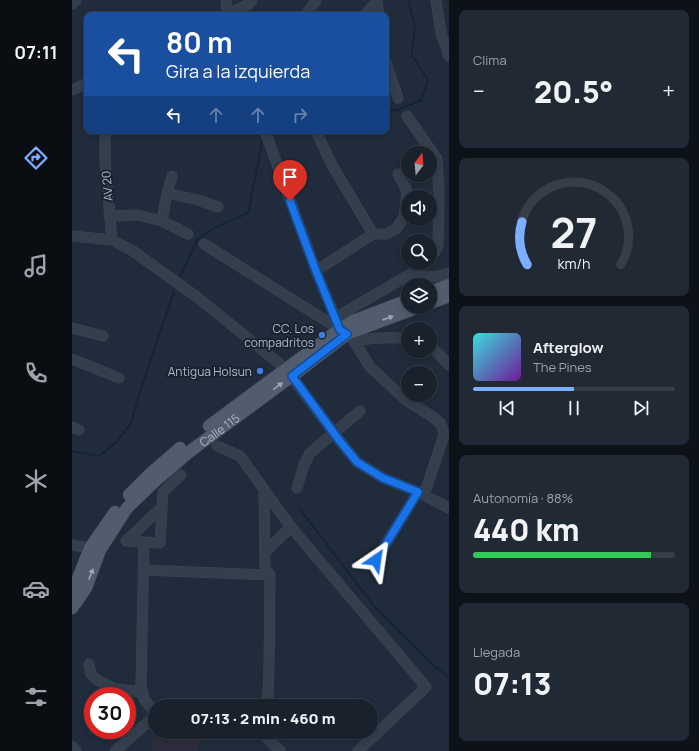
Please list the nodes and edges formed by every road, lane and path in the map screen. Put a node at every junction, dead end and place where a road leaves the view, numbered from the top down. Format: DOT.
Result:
graph roads {
  1 [pos="76,0"];
  2 [pos="226,0"];
  3 [pos="252,0"];
  4 [pos="316,0"];
  5 [pos="436,0"];
  6 [pos="377,1"];
  7 [pos="72,4"];
  8 [pos="227,12"];
  9 [pos="233,12"];
  10 [pos="308,12"];
  11 [pos="368,12"];
  12 [pos="379,12"];
  13 [pos="449,56"];
  14 [pos="389,73"];
  15 [pos="84,84"];
  16 [pos="72,90"];
  17 [pos="398,98"];
  18 [pos="407,116"];
  19 [pos="104,134"];
  20 [pos="266,134"];
  21 [pos="317,134"];
  22 [pos="398,174"];
  23 [pos="172,176"];
  24 [pos="167,193"];
  25 [pos="218,207"];
  26 [pos="110,216"];
  27 [pos="162,221"];
  28 [pos="188,234"];
  29 [pos="373,234"];
  30 [pos="72,236"];
  31 [pos="112,240"];
  32 [pos="204,244"];
  33 [pos="437,248"];
  34 [pos="412,270"];
  35 [pos="417,270"];
  36 [pos="316,271"];
  37 [pos="449,273"];
  38 [pos="449,285"];
  39 [pos="437,289"];
  40 [pos="449,296"];
  41 [pos="437,300"];
  42 [pos="401,303"];
  43 [pos="401,314"];
  44 [pos="335,318"];
  45 [pos="72,328"];
  46 [pos="347,335"];
  47 [pos="103,336"];
  48 [pos="401,338"];
  49 [pos="437,352"];
  50 [pos="72,359"];
  51 [pos="449,365"];
  52 [pos="289,373"];
  53 [pos="119,378"];
  54 [pos="360,412"];
  55 [pos="334,433"];
  56 [pos="447,436"];
  57 [pos="217,446"];
  58 [pos="181,475"];
  59 [pos="297,488"];
  60 [pos="264,489"];
  61 [pos="421,494"];
  62 [pos="162,507"];
  63 [pos="449,508"];
  64 [pos="291,528"];
  65 [pos="144,542"];
  66 [pos="72,545"];
  67 [pos="95,549"];
  68 [pos="265,552"];
  69 [pos="376,560"];
  70 [pos="143,570"];
  71 [pos="270,575"];
  72 [pos="72,594"];
  73 [pos="72,608"];
  74 [pos="89,664"];
  75 [pos="142,692"];
  76 [pos="267,699"];
  77 [pos="148,704"];
  78 [pos="148,720"];
  79 [pos="268,739"];
  80 [pos="72,746"];
  81 [pos="76,751"];
  82 [pos="115,751"];
  83 [pos="280,751"];
  84 [pos="358,751"];
  1 -- 7 [label="street"];
  2 -- 8 [label="street"];
  3 -- 9 [label="street"];
  4 -- 10 [label="street"];
  5 -- 13 [label="street"];
  6 -- 11 [label="street"];
  6 -- 12 [label="street"];
  14 -- 17 [label="street"];
  15 -- 16 [label="street"];
  18 -- 33 [label="street"];
  19 -- 26 [label="street, AV 20"];
  20 -- 36 [label="street"];
  21 -- 29 [label="street"];
  22 -- 29 [label="street"];
  23 -- 24 [label="street"];
  24 -- 25 [label="street"];
  24 -- 27 [label="street"];
  26 -- 27 [label="street"];
  26 -- 31 [label="street, AV 20"];
  27 -- 28 [label="street"];
  29 -- 36 [label="street"];
  30 -- 31 [label="street"];
  31 -- 52 [label="street"];
  32 -- 46 [label="street"];
  34 -- 44 [label="street"];
  35 -- 37 [label="street"];
  36 -- 44 [label="street"];
  38 -- 39 [label="main road"];
  40 -- 41 [label="main road"];
  42 -- 46 [label="main road, Calle 115"];
  46 -- 43 [label="main road, Calle 115, one-way"];
  44 -- 46 [label="street"];
  45 -- 47 [label="street"];
  46 -- 48 [label="street"];
  46 -- 52 [label="main road, Calle 115"];
  46 -- 56 [label="street"];
  49 -- 51 [label="street"];
  50 -- 53 [label="street"];
  52 -- 55 [label="street"];
  52 -- 67 [label="main road, Calle 115"];
  54 -- 55 [label="street"];
  55 -- 59 [label="street"];
  55 -- 61 [label="street"];
  56 -- 61 [label="street"];
  57 -- 60 [label="street"];
  58 -- 62 [label="street"];
  60 -- 64 [label="street"];
  60 -- 68 [label="street"];
  61 -- 63 [label="street"];
  61 -- 69 [label="street"];
  62 -- 65 [label="street"];
  62 -- 65 [label="street"];
  64 -- 68 [label="street"];
  64 -- 84 [label="street"];
  65 -- 70 [label="street"];
  66 -- 67 [label="street"];
  67 -- 72 [label="main road, Calle 115"];
  73 -- 67 [label="main road, Calle 115, one-way"];
  68 -- 71 [label="street"];
  70 -- 71 [label="street"];
  70 -- 75 [label="street"];
  71 -- 76 [label="street"];
  74 -- 75 [label="street"];
  75 -- 77 [label="street"];
  78 -- 82 [label="street"];
  79 -- 83 [label="street"];
  80 -- 81 [label="street"];
}
